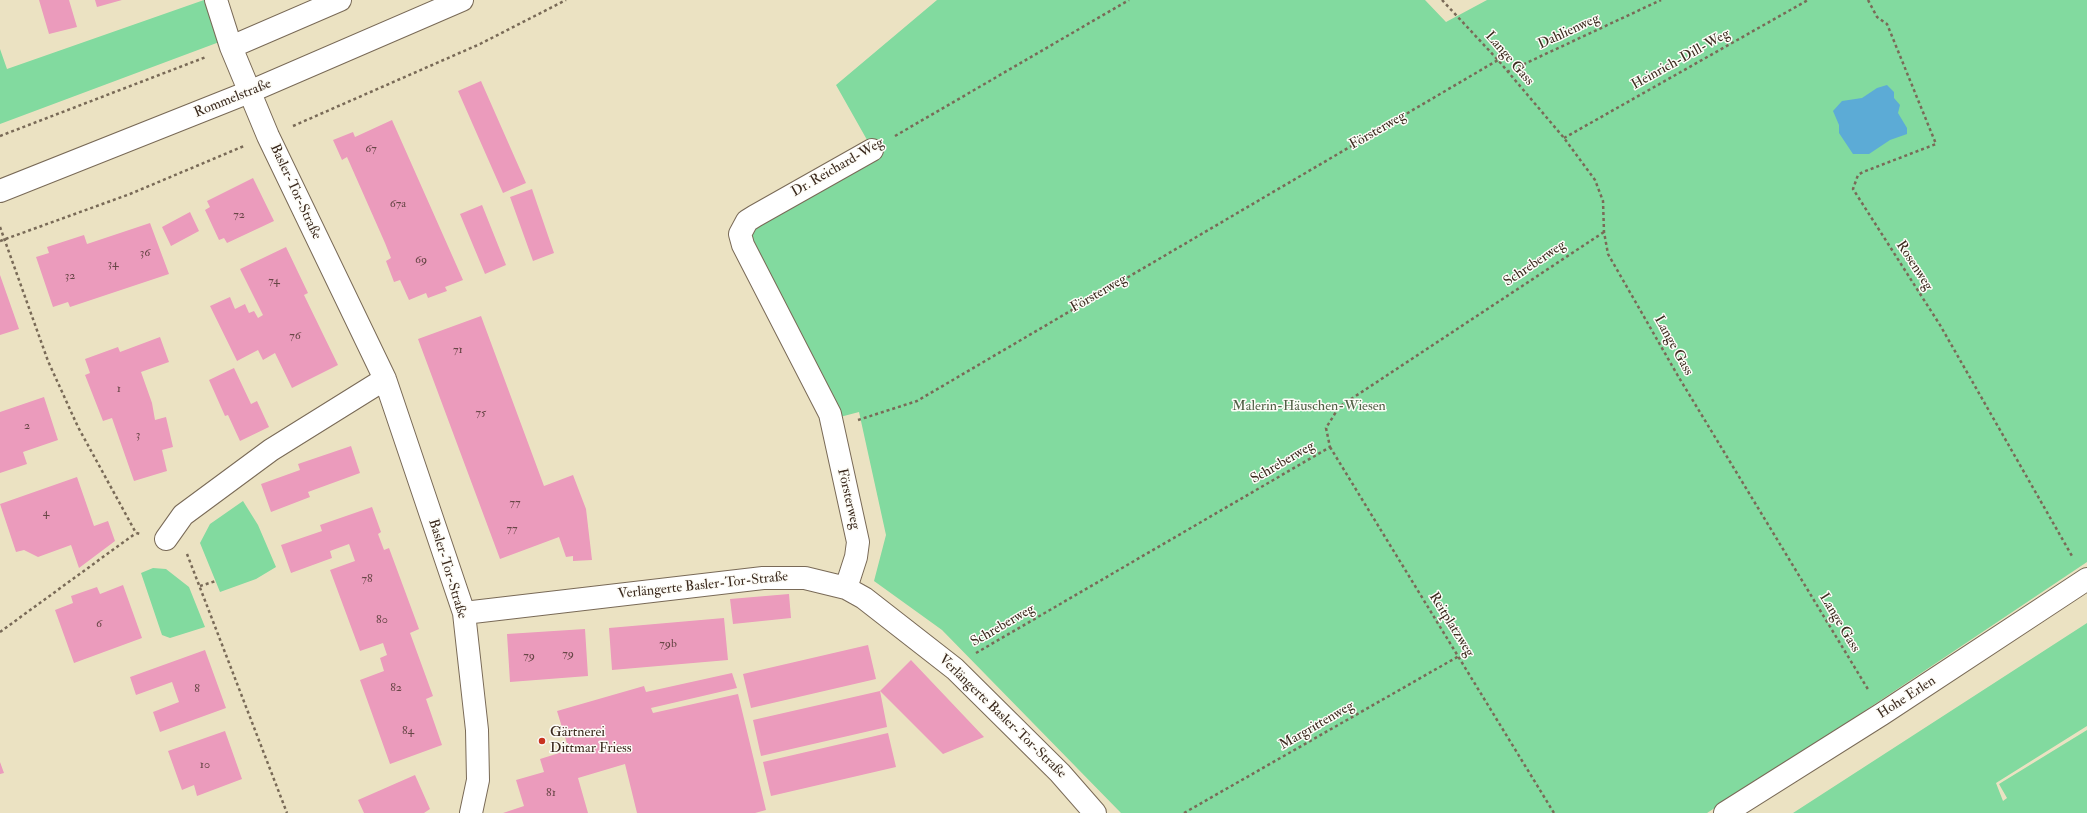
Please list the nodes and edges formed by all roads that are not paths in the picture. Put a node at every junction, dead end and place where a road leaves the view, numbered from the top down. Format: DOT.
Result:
graph roads {
  1 [pos="216,0"];
  2 [pos="340,0"];
  3 [pos="462,0"];
  4 [pos="231,47"];
  5 [pos="249,92"];
  6 [pos="872,150"];
  7 [pos="0,191"];
  8 [pos="384,379"];
  9 [pos="833,428"];
  10 [pos="166,540"];
  11 [pos="2086,579"];
  12 [pos="846,588"];
  13 [pos="464,613"];
  14 [pos="471,813"];
  15 [pos="1095,813"];
  16 [pos="1725,813"];
  1 -- 4 [label="street, Basler-Tor-Straße"];
  2 -- 4 [label="street"];
  3 -- 5 [label="street, Rommelstraße"];
  4 -- 5 [label="street, Basler-Tor-Straße"];
  5 -- 7 [label="street, Rommelstraße"];
  5 -- 8 [label="street, Basler-Tor-Straße"];
  6 -- 9 [label="street, Dr. Reichard-Weg"];
  8 -- 10 [label="street"];
  8 -- 13 [label="street, Basler-Tor-Straße"];
  9 -- 12 [label="street, Försterweg"];
  11 -- 16 [label="street, Hohe Erlen"];
  12 -- 13 [label="street, Verlängerte Basler-Tor-Straße"];
  12 -- 15 [label="street, Verlängerte Basler-Tor-Straße"];
  13 -- 14 [label="street, Basler-Tor-Straße"];
}
